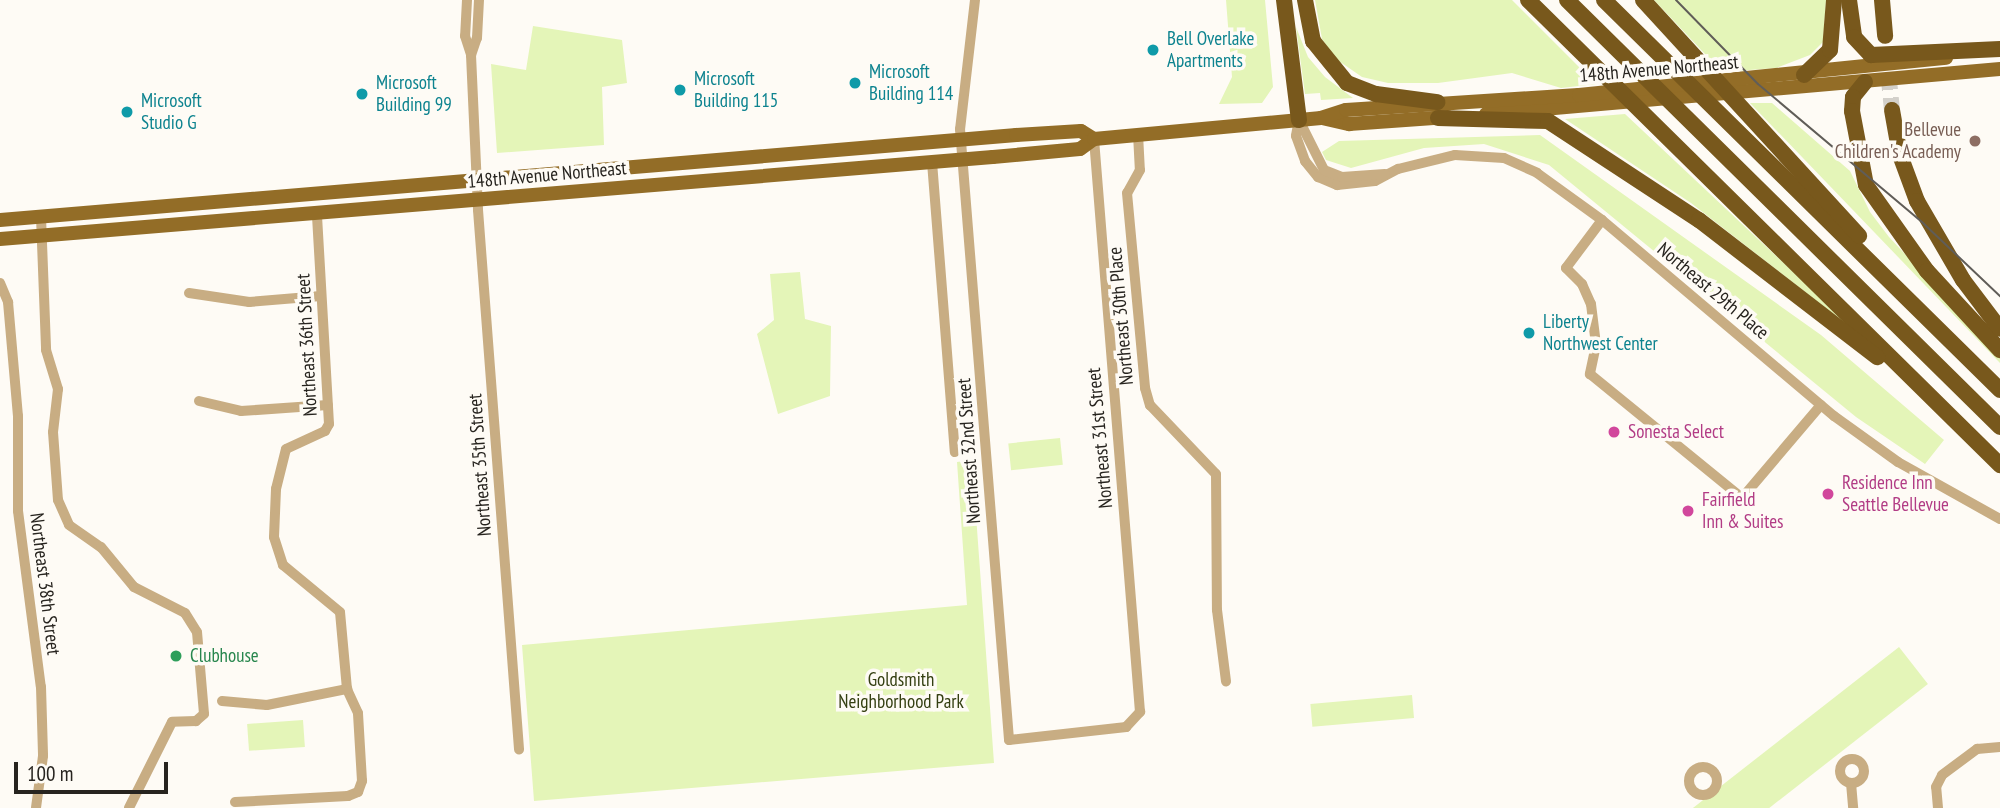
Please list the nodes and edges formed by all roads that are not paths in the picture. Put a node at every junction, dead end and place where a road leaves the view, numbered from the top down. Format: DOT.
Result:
graph roads {
  1 [pos="467,0"];
  2 [pos="479,0"];
  3 [pos="975,0"];
  4 [pos="1284,0"];
  5 [pos="1305,0"];
  6 [pos="1528,0"];
  7 [pos="1567,0"];
  8 [pos="1604,0"];
  9 [pos="1643,0"];
  10 [pos="1833,0"];
  11 [pos="1849,0"];
  12 [pos="1882,0"];
  13 [pos="1885,36"];
  14 [pos="2000,51"];
  15 [pos="471,55"];
  16 [pos="2000,69"];
  17 [pos="1804,75"];
  18 [pos="1865,82"];
  19 [pos="1755,86"];
  20 [pos="1437,110"];
  21 [pos="1892,110"];
  22 [pos="1299,120"];
  23 [pos="1138,134"];
  24 [pos="961,139"];
  25 [pos="1094,139"];
  26 [pos="964,159"];
  27 [pos="932,162"];
  28 [pos="475,178"];
  29 [pos="477,200"];
  30 [pos="317,213"];
  31 [pos="41,217"];
  32 [pos="0,220"];
  33 [pos="1602,220"];
  34 [pos="43,236"];
  35 [pos="0,239"];
  36 [pos="0,283"];
  37 [pos="189,293"];
  38 [pos="321,296"];
  39 [pos="2000,329"];
  40 [pos="2000,349"];
  41 [pos="1976,365"];
  42 [pos="2000,390"];
  43 [pos="199,401"];
  44 [pos="327,405"];
  45 [pos="1821,405"];
  46 [pos="1959,426"];
  47 [pos="2000,427"];
  48 [pos="955,452"];
  49 [pos="2000,465"];
  50 [pos="2000,519"];
  51 [pos="1226,681"];
  52 [pos="347,689"];
  53 [pos="222,701"];
  54 [pos="1009,740"];
  55 [pos="2000,747"];
  56 [pos="519,749"];
  57 [pos="1852,783"];
  58 [pos="1704,795"];
  59 [pos="235,802"];
  60 [pos="36,808"];
  61 [pos="129,808"];
  62 [pos="1705,808"];
  63 [pos="1853,808"];
  64 [pos="1938,808"];
  1 -- 15 [label="street"];
  2 -- 15 [label="street"];
  3 -- 24 [label="street, Northeast 32nd Street"];
  4 -- 22 [label="highway"];
  5 -- 20 [label="highway"];
  6 -- 46 [label="highway"];
  7 -- 47 [label="highway"];
  8 -- 41 [label="highway"];
  9 -- 41 [label="highway"];
  10 -- 17 [label="highway"];
  11 -- 14 [label="highway"];
  12 -- 13 [label="highway"];
  14 -- 17 [label="main road, 148th Avenue Northeast"];
  15 -- 28 [label="street"];
  16 -- 18 [label="main road, 148th Avenue Northeast"];
  17 -- 19 [label="main road, 148th Avenue Northeast"];
  18 -- 19 [label="main road, 148th Avenue Northeast"];
  18 -- 40 [label="highway"];
  19 -- 20 [label="main road, 148th Avenue Northeast"];
  20 -- 22 [label="main road, 148th Avenue Northeast"];
  20 -- 46 [label="highway"];
  21 -- 39 [label="highway"];
  22 -- 23 [label="main road, 148th Avenue Northeast"];
  22 -- 33 [label="street, Northeast 29th Place"];
  23 -- 25 [label="main road, 148th Avenue Northeast"];
  23 -- 51 [label="street, Northeast 30th Place"];
  24 -- 25 [label="main road, 148th Avenue Northeast"];
  24 -- 26 [label="street, Northeast 32nd Street"];
  24 -- 28 [label="main road, 148th Avenue Northeast"];
  25 -- 26 [label="main road, 148th Avenue Northeast"];
  25 -- 54 [label="street, Northeast 31st Street"];
  26 -- 27 [label="main road, 148th Avenue Northeast"];
  26 -- 54 [label="street, Northeast 32nd Street"];
  27 -- 29 [label="main road, 148th Avenue Northeast"];
  27 -- 48 [label="street, Northeast 32nd Street"];
  28 -- 29 [label="street, Northeast 35th Street"];
  28 -- 31 [label="main road, 148th Avenue Northeast"];
  29 -- 30 [label="main road, 148th Avenue Northeast"];
  29 -- 56 [label="street, Northeast 35th Street"];
  30 -- 34 [label="main road, 148th Avenue Northeast"];
  30 -- 38 [label="street, Northeast 36th Street"];
  31 -- 32 [label="main road, 148th Avenue Northeast"];
  31 -- 34 [label="street"];
  33 -- 45 [label="street, Northeast 29th Place"];
  33 -- 45 [label="street"];
  34 -- 35 [label="main road, 148th Avenue Northeast"];
  34 -- 61 [label="street"];
  36 -- 60 [label="street, Northeast 38th Street"];
  37 -- 38 [label="street"];
  38 -- 44 [label="street, Northeast 36th Street"];
  41 -- 42 [label="highway"];
  43 -- 44 [label="street"];
  44 -- 52 [label="street, Northeast 36th Street"];
  45 -- 50 [label="street, Northeast 29th Place"];
  46 -- 49 [label="highway"];
  52 -- 53 [label="street"];
  52 -- 59 [label="street, Northeast 36th Street"];
  55 -- 64 [label="street"];
  57 -- 63 [label="street"];
  58 -- 62 [label="street"];
}
